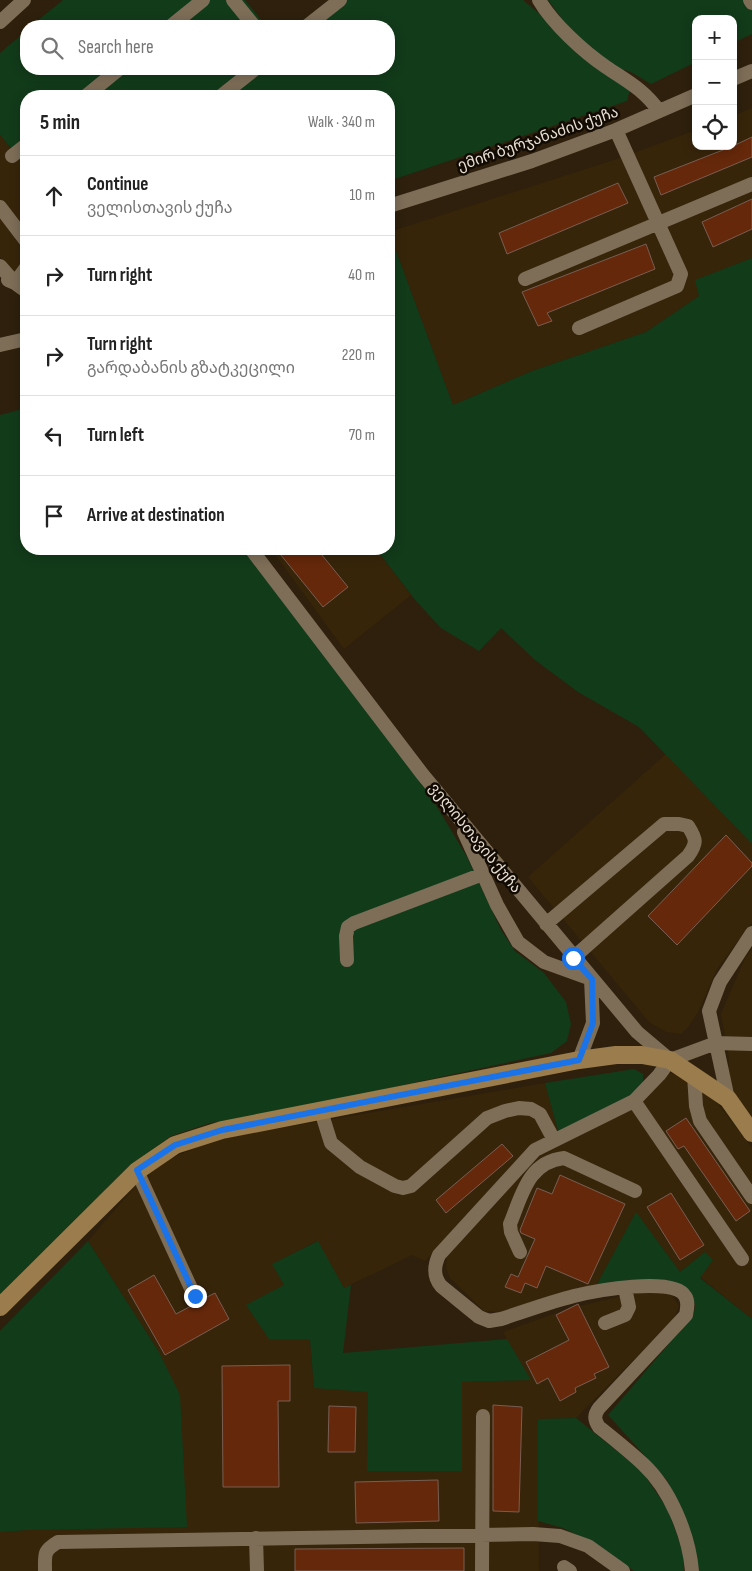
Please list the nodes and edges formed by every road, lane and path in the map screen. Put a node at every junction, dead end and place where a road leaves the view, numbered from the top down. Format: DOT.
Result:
graph roads {
  1 [pos="24,0"];
  2 [pos="203,0"];
  3 [pos="233,0"];
  4 [pos="340,0"];
  5 [pos="532,0"];
  6 [pos="750,0"];
  7 [pos="752,3"];
  8 [pos="542,6"];
  9 [pos="178,20"];
  10 [pos="249,20"];
  11 [pos="315,20"];
  12 [pos="0,22"];
  13 [pos="752,71"];
  14 [pos="112,75"];
  15 [pos="247,75"];
  16 [pos="737,77"];
  17 [pos="93,90"];
  18 [pos="229,90"];
  19 [pos="692,97"];
  20 [pos="659,111"];
  21 [pos="616,130"];
  22 [pos="20,150"];
  23 [pos="12,156"];
  24 [pos="752,184"];
  25 [pos="395,204"];
  26 [pos="0,207"];
  27 [pos="657,223"];
  28 [pos="20,233"];
  29 [pos="0,266"];
  30 [pos="0,276"];
  31 [pos="525,279"];
  32 [pos="20,287"];
  33 [pos="579,328"];
  34 [pos="20,340"];
  35 [pos="0,345"];
  36 [pos="256,555"];
  37 [pos="456,816"];
  38 [pos="483,874"];
  39 [pos="546,924"];
  40 [pos="752,933"];
  41 [pos="573,958"];
  42 [pos="347,960"];
  43 [pos="592,979"];
  44 [pos="716,1043"];
  45 [pos="752,1044"];
  46 [pos="579,1060"];
  47 [pos="670,1060"];
  48 [pos="694,1075"];
  49 [pos="728,1099"];
  50 [pos="634,1100"];
  51 [pos="321,1111"];
  52 [pos="752,1133"];
  53 [pos="554,1140"];
  54 [pos="137,1170"];
  55 [pos="746,1178"];
  56 [pos="502,1186"];
  57 [pos="635,1191"];
  58 [pos="522,1195"];
  59 [pos="752,1197"];
  60 [pos="520,1252"];
  61 [pos="742,1259"];
  62 [pos="624,1288"];
  63 [pos="195,1296"];
  64 [pos="0,1307"];
  65 [pos="604,1324"];
  66 [pos="483,1416"];
  67 [pos="482,1535"];
  68 [pos="256,1538"];
  69 [pos="45,1571"];
  70 [pos="256,1571"];
  71 [pos="482,1571"];
  72 [pos="623,1571"];
  73 [pos="692,1571"];
  1 -- 12 [label="street"];
  2 -- 9 [label="street"];
  3 -- 10 [label="street"];
  4 -- 11 [label="street"];
  5 -- 8 [label="street"];
  6 -- 7 [label="street"];
  8 -- 20 [label="street"];
  13 -- 16 [label="street"];
  14 -- 17 [label="street"];
  15 -- 18 [label="street"];
  19 -- 20 [label="street, ემირ ბურჯანაძის ქუჩა"];
  20 -- 21 [label="street, ემირ ბურჯანაძის ქუჩა"];
  21 -- 25 [label="street, ემირ ბურჯანაძის ქუჩა"];
  21 -- 27 [label="street"];
  22 -- 23 [label="street"];
  24 -- 27 [label="street"];
  26 -- 28 [label="street"];
  27 -- 31 [label="street"];
  27 -- 33 [label="street"];
  29 -- 32 [label="street"];
  30 -- 32 [label="street"];
  34 -- 35 [label="street"];
  36 -- 37 [label="street, ველისთავის ქუჩა"];
  37 -- 38 [label="street"];
  37 -- 39 [label="street, ველისთავის ქუჩა"];
  38 -- 42 [label="street"];
  38 -- 43 [label="street"];
  39 -- 41 [label="street, ველისთავის ქუჩა"];
  39 -- 41 [label="street"];
  40 -- 44 [label="street"];
  41 -- 43 [label="street, ველისთავის ქუჩა"];
  43 -- 46 [label="street"];
  43 -- 47 [label="street, ველისთავის ქუჩა"];
  44 -- 45 [label="street"];
  44 -- 47 [label="street"];
  44 -- 49 [label="street"];
  46 -- 47 [label="main road"];
  46 -- 51 [label="main road"];
  47 -- 48 [label="main road, ველისთავის ქუჩა"];
  47 -- 50 [label="street"];
  48 -- 49 [label="main road, ველისთავის ქუჩა"];
  48 -- 55 [label="street"];
  49 -- 52 [label="main road, ველისთავის ქუჩა"];
  50 -- 53 [label="street"];
  50 -- 61 [label="street"];
  51 -- 53 [label="street"];
  51 -- 54 [label="main road"];
  53 -- 56 [label="street"];
  54 -- 63 [label="street"];
  54 -- 64 [label="main road"];
  55 -- 59 [label="street"];
  56 -- 58 [label="street"];
  56 -- 62 [label="street"];
  57 -- 58 [label="street"];
  58 -- 60 [label="street"];
  62 -- 65 [label="street"];
  62 -- 73 [label="street"];
  66 -- 67 [label="street"];
  67 -- 68 [label="street"];
  67 -- 71 [label="street"];
  67 -- 72 [label="street"];
  68 -- 69 [label="street"];
  68 -- 70 [label="street"];
}
